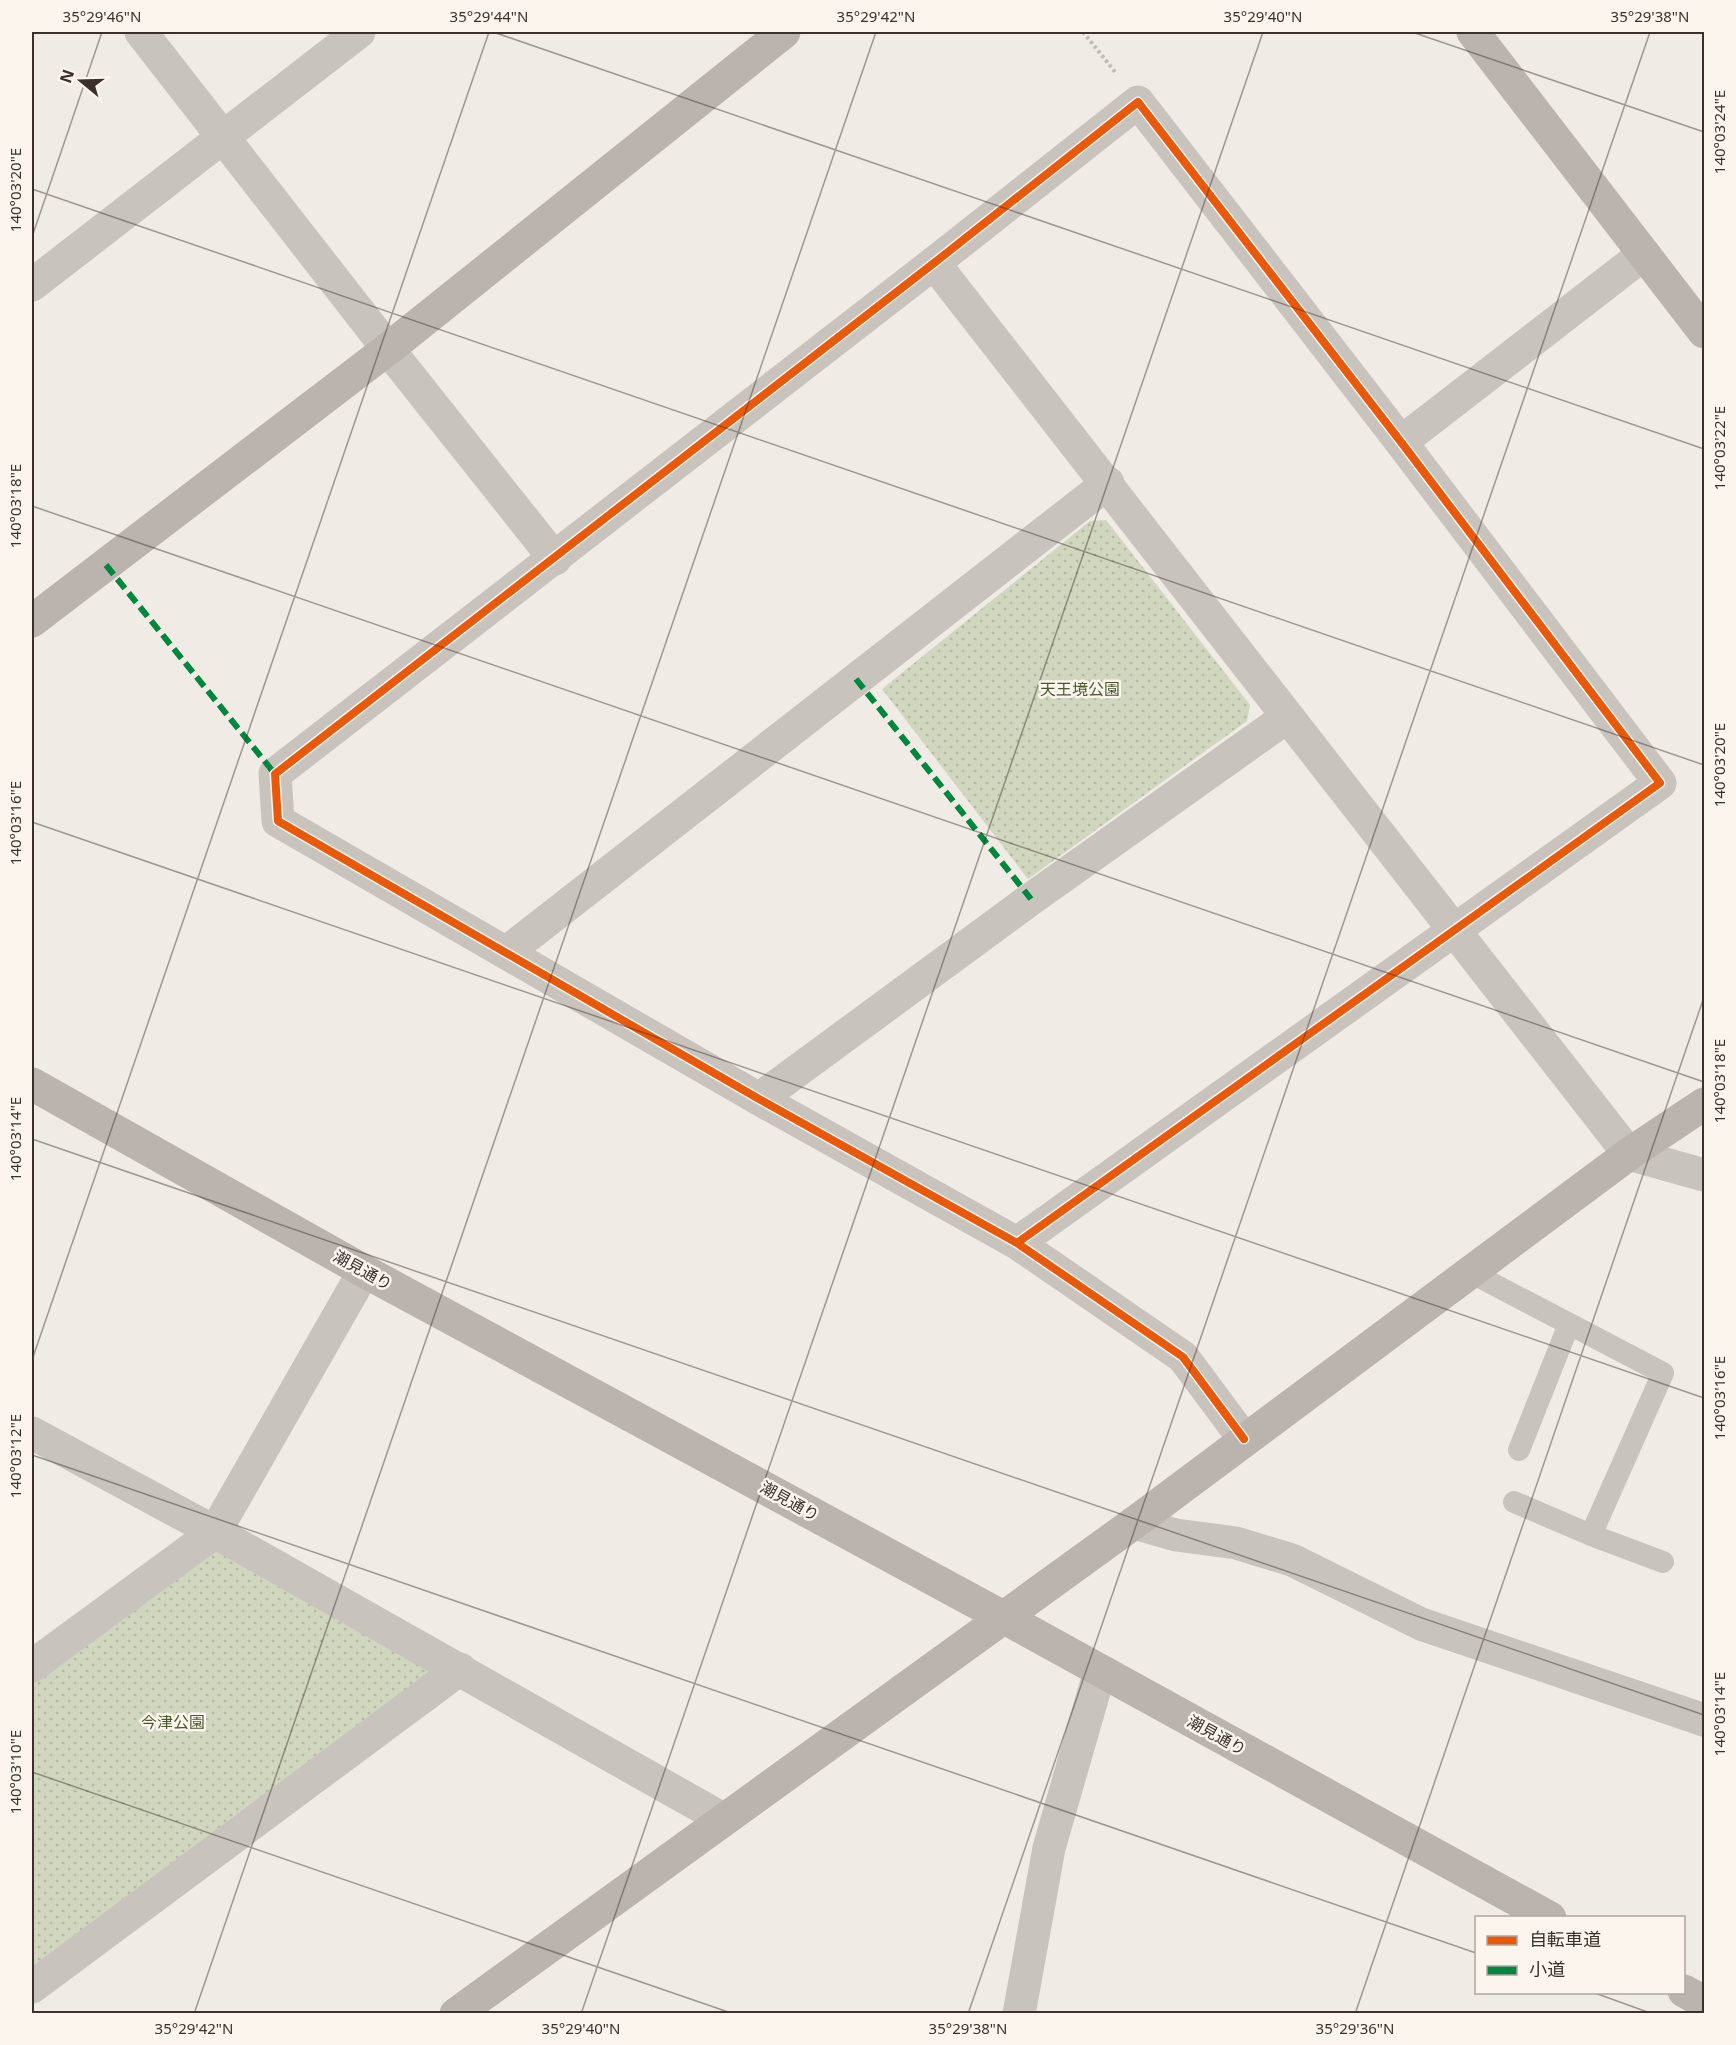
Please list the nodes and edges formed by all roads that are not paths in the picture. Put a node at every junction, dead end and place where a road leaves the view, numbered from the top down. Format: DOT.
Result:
graph roads {
  1 [pos="141,32"];
  2 [pos="359,32"];
  3 [pos="784,32"];
  4 [pos="1473,32"];
  5 [pos="222,137"];
  6 [pos="1644,254"];
  7 [pos="934,263"];
  8 [pos="32,285"];
  9 [pos="1704,332"];
  10 [pos="388,349"];
  11 [pos="1401,442"];
  12 [pos="1108,483"];
  13 [pos="555,559"];
  14 [pos="32,621"];
  15 [pos="1287,717"];
  16 [pos="1453,930"];
  17 [pos="507,952"];
  18 [pos="32,1084"];
  19 [pos="759,1099"];
  20 [pos="1704,1104"];
  21 [pos="1629,1154"];
  22 [pos="1704,1175"];
  23 [pos="1017,1243"];
  24 [pos="364,1271"];
  25 [pos="1470,1272"];
  26 [pos="1569,1323"];
  27 [pos="32,1433"];
  28 [pos="1244,1439"];
  29 [pos="1520,1450"];
  30 [pos="1514,1502"];
  31 [pos="1134,1523"];
  32 [pos="215,1532"];
  33 [pos="1591,1535"];
  34 [pos="1664,1562"];
  35 [pos="1003,1617"];
  36 [pos="32,1666"];
  37 [pos="460,1670"];
  38 [pos="1100,1671"];
  39 [pos="1704,1720"];
  40 [pos="723,1819"];
  41 [pos="1548,1916"];
  42 [pos="32,1987"];
  43 [pos="1685,1992"];
  44 [pos="1704,2002"];
  45 [pos="456,2013"];
  46 [pos="1019,2013"];
  1 -- 5 [label="street"];
  2 -- 5 [label="street"];
  3 -- 10 [label="street"];
  4 -- 6 [label="street"];
  5 -- 8 [label="street"];
  5 -- 10 [label="street"];
  6 -- 9 [label="street"];
  6 -- 11 [label="street"];
  7 -- 11 [label="street"];
  7 -- 12 [label="street"];
  7 -- 13 [label="street"];
  10 -- 13 [label="street"];
  10 -- 14 [label="street"];
  11 -- 16 [label="street"];
  12 -- 15 [label="street"];
  12 -- 17 [label="street"];
  13 -- 17 [label="street"];
  15 -- 16 [label="street"];
  15 -- 19 [label="street"];
  16 -- 21 [label="street"];
  16 -- 23 [label="street"];
  17 -- 19 [label="street"];
  18 -- 24 [label="street, 潮見通り"];
  19 -- 23 [label="street"];
  20 -- 21 [label="street"];
  21 -- 22 [label="street"];
  21 -- 25 [label="street"];
  23 -- 28 [label="street"];
  24 -- 32 [label="street"];
  24 -- 35 [label="street, 潮見通り"];
  25 -- 26 [label="lane"];
  25 -- 28 [label="street"];
  26 -- 29 [label="lane"];
  26 -- 33 [label="lane"];
  27 -- 32 [label="street"];
  28 -- 31 [label="street"];
  30 -- 33 [label="lane"];
  31 -- 35 [label="street"];
  31 -- 39 [label="street"];
  32 -- 36 [label="street"];
  32 -- 37 [label="street"];
  33 -- 34 [label="lane"];
  35 -- 38 [label="street, 潮見通り"];
  35 -- 40 [label="street"];
  37 -- 40 [label="street"];
  37 -- 42 [label="street"];
  38 -- 41 [label="street, 潮見通り"];
  38 -- 46 [label="street"];
  40 -- 45 [label="street"];
  43 -- 44 [label="street"];
}
